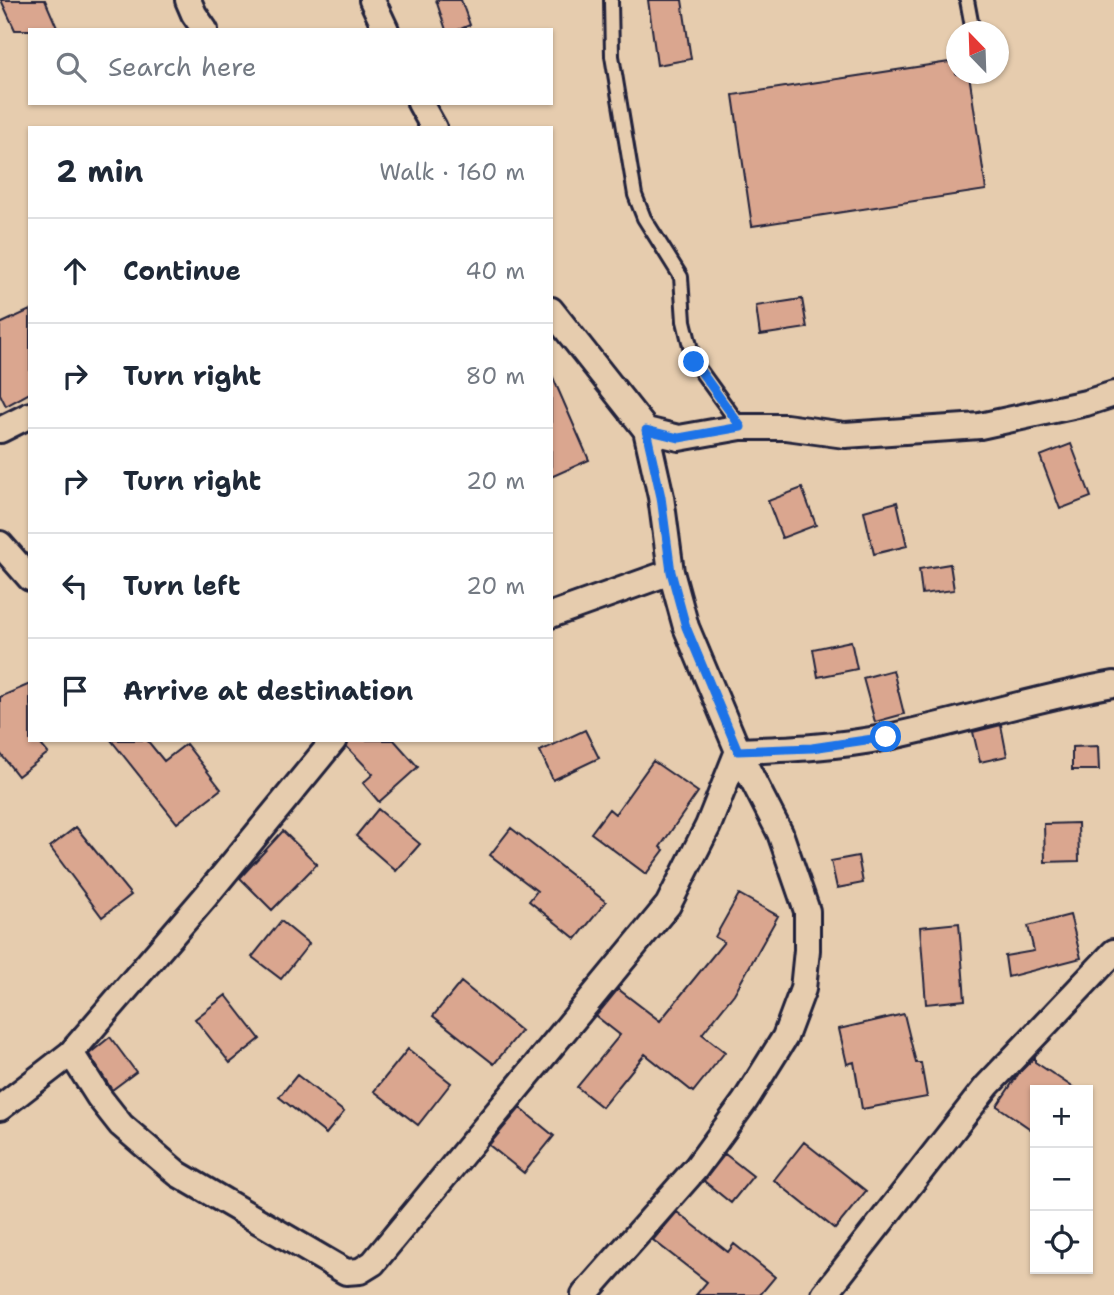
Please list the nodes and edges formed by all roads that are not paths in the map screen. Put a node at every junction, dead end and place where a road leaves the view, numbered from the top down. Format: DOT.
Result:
graph roads {
  1 [pos="188,0"];
  2 [pos="372,0"];
  3 [pos="611,0"];
  4 [pos="967,0"];
  5 [pos="971,21"];
  6 [pos="204,28"];
  7 [pos="385,28"];
  8 [pos="421,105"];
  9 [pos="433,126"];
  10 [pos="553,313"];
  11 [pos="1114,394"];
  12 [pos="28,416"];
  13 [pos="741,427"];
  14 [pos="0,430"];
  15 [pos="646,430"];
  16 [pos="0,544"];
  17 [pos="671,572"];
  18 [pos="28,576"];
  19 [pos="553,614"];
  20 [pos="1114,684"];
  21 [pos="332,742"];
  22 [pos="738,751"];
  23 [pos="1114,952"];
  24 [pos="71,1053"];
  25 [pos="0,1108"];
  26 [pos="584,1295"];
  27 [pos="824,1295"];
  1 -- 6 [label="street"];
  2 -- 7 [label="street"];
  3 -- 13 [label="lane"];
  4 -- 5 [label="lane"];
  8 -- 9 [label="street"];
  10 -- 15 [label="street"];
  11 -- 13 [label="street"];
  12 -- 14 [label="street"];
  13 -- 15 [label="street"];
  15 -- 17 [label="street"];
  16 -- 18 [label="street"];
  17 -- 19 [label="street"];
  17 -- 22 [label="street"];
  20 -- 22 [label="street"];
  21 -- 24 [label="street"];
  22 -- 24 [label="street"];
  22 -- 26 [label="street"];
  23 -- 27 [label="street"];
  24 -- 25 [label="street"];
}
